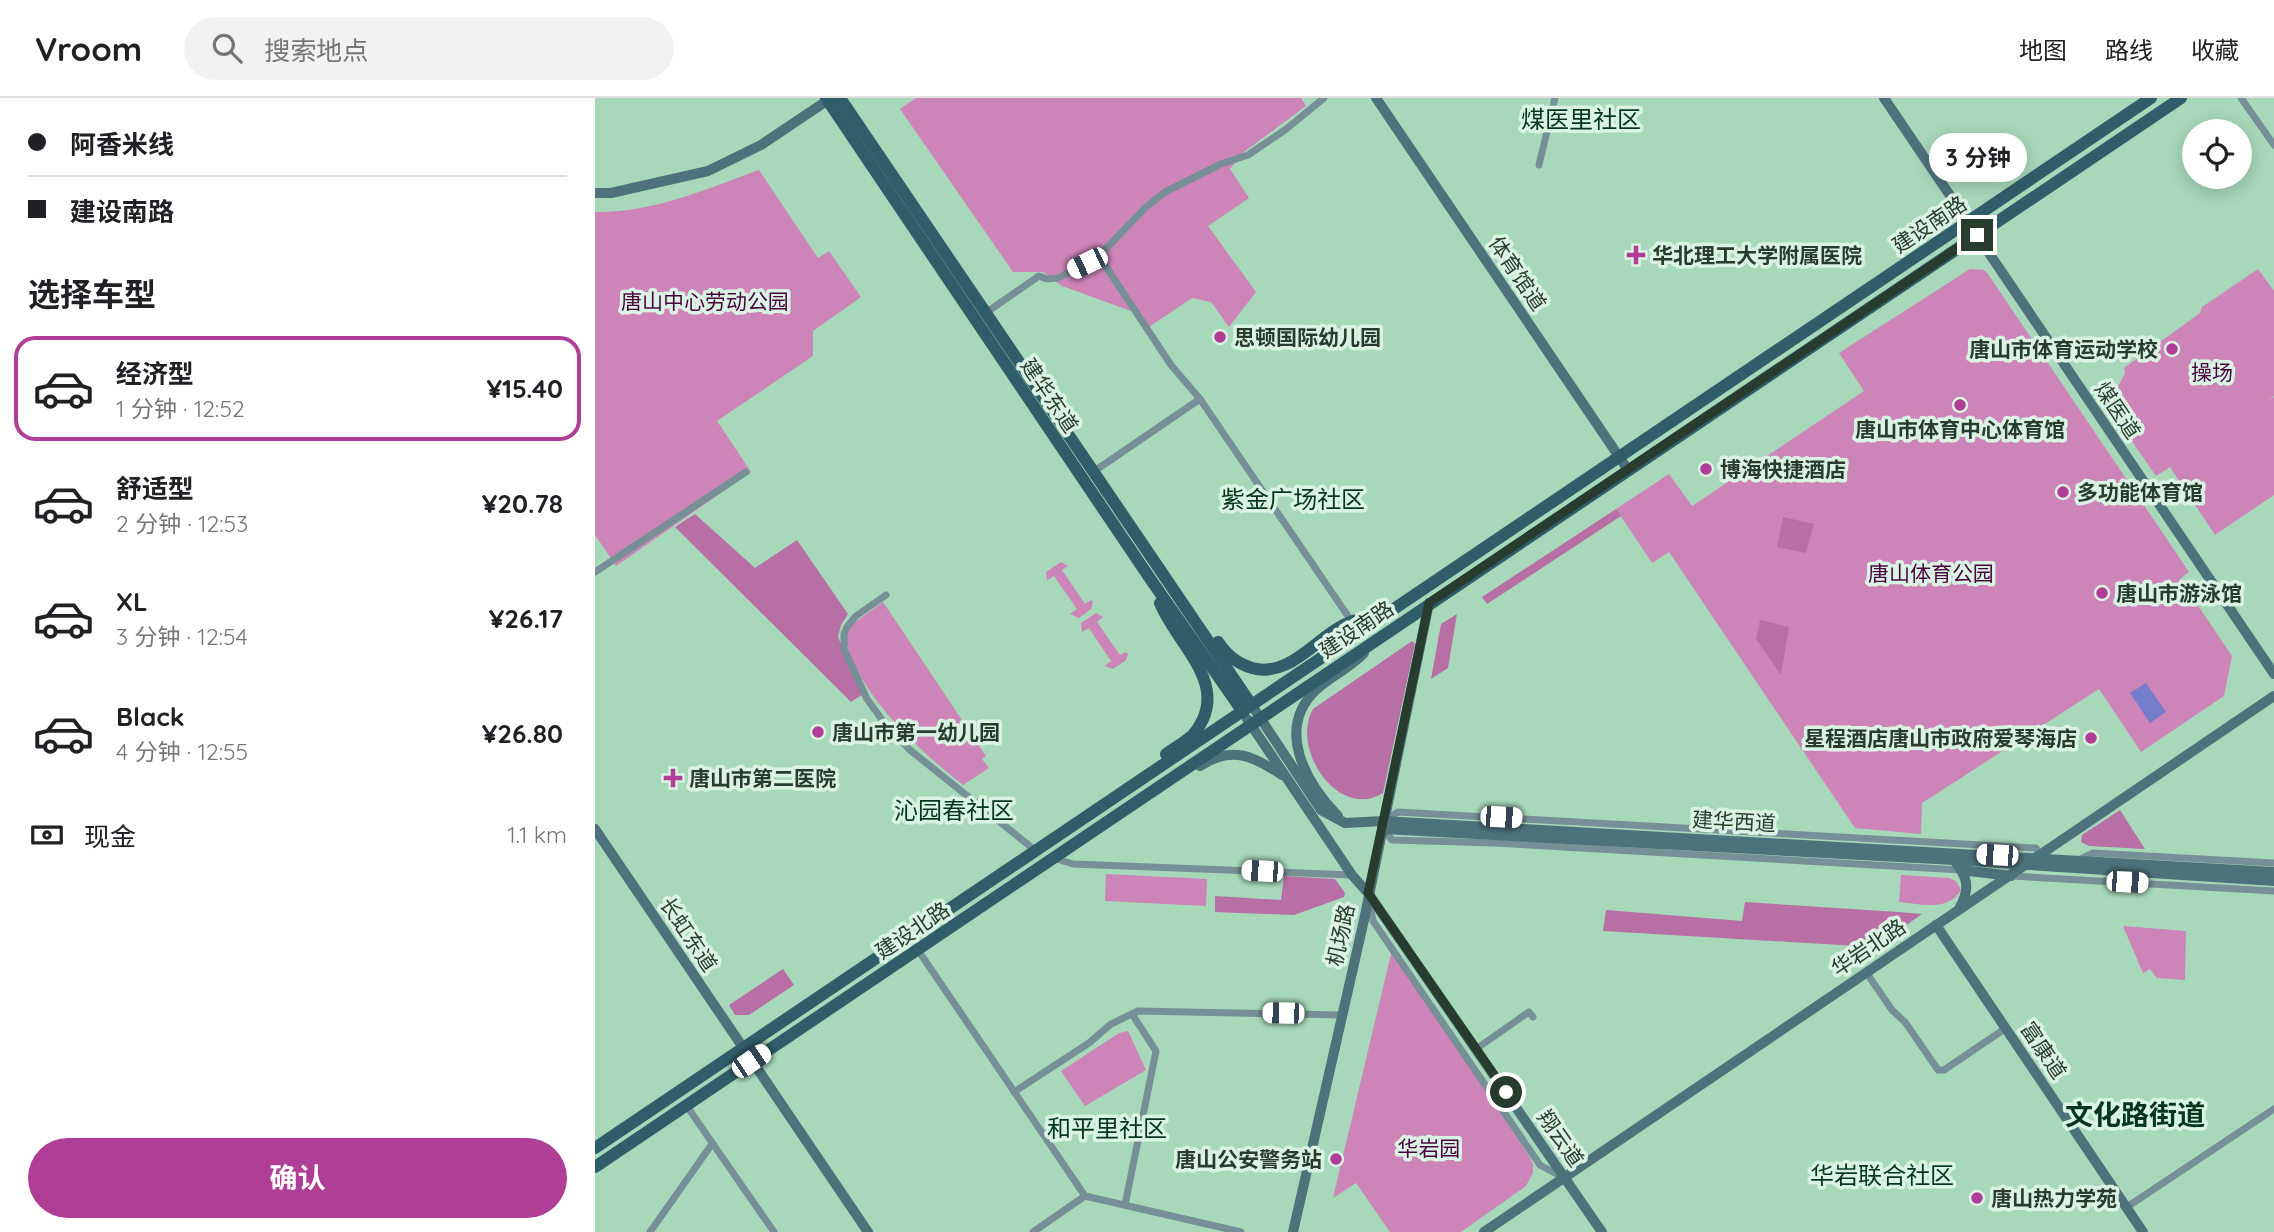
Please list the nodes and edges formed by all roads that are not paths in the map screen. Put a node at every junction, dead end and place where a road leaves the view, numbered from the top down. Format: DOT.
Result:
graph roads {
  1 [pos="1324,98"];
  2 [pos="1376,98"];
  3 [pos="1555,98"];
  4 [pos="1884,98"];
  5 [pos="2151,98"];
  6 [pos="2181,98"];
  7 [pos="2241,98"];
  8 [pos="834,99"];
  9 [pos="2274,145"];
  10 [pos="1539,165"];
  11 [pos="595,193"];
  12 [pos="1967,221"];
  13 [pos="1977,235"];
  14 [pos="1098,256"];
  15 [pos="984,313"];
  16 [pos="1200,399"];
  17 [pos="1619,457"];
  18 [pos="1628,470"];
  19 [pos="746,472"];
  20 [pos="1093,472"];
  21 [pos="595,572"];
  22 [pos="1156,577"];
  23 [pos="886,595"];
  24 [pos="1429,603"];
  25 [pos="1378,617"];
  26 [pos="1352,622"];
  27 [pos="1385,633"];
  28 [pos="2274,674"];
  29 [pos="2274,696"];
  30 [pos="1247,708"];
  31 [pos="1255,721"];
  32 [pos="1287,778"];
  33 [pos="1104,806"];
  34 [pos="1119,813"];
  35 [pos="1345,823"];
  36 [pos="1370,823"];
  37 [pos="1383,825"];
  38 [pos="595,829"];
  39 [pos="1379,848"];
  40 [pos="1036,851"];
  41 [pos="2040,857"];
  42 [pos="1053,858"];
  43 [pos="1954,860"];
  44 [pos="2079,860"];
  45 [pos="2274,863"];
  46 [pos="2027,866"];
  47 [pos="1961,870"];
  48 [pos="2274,872"];
  49 [pos="1372,875"];
  50 [pos="1352,876"];
  51 [pos="2011,876"];
  52 [pos="2274,881"];
  53 [pos="2274,891"];
  54 [pos="1368,893"];
  55 [pos="1959,909"];
  56 [pos="1936,925"];
  57 [pos="918,950"];
  58 [pos="1865,972"];
  59 [pos="1132,1014"];
  60 [pos="1341,1015"];
  61 [pos="1532,1017"];
  62 [pos="2006,1028"];
  63 [pos="743,1048"];
  64 [pos="1476,1049"];
  65 [pos="751,1061"];
  66 [pos="1014,1092"];
  67 [pos="686,1105"];
  68 [pos="2274,1109"];
  69 [pos="712,1144"];
  70 [pos="595,1148"];
  71 [pos="595,1167"];
  72 [pos="1565,1178"];
  73 [pos="1085,1196"];
  74 [pos="1125,1205"];
  75 [pos="2127,1208"];
  76 [pos="650,1232"];
  77 [pos="774,1232"];
  78 [pos="868,1232"];
  79 [pos="1033,1232"];
  80 [pos="1241,1232"];
  81 [pos="1293,1232"];
  82 [pos="1484,1232"];
  83 [pos="1602,1232"];
  84 [pos="2143,1232"];
  1 -- 14 [label="street"];
  2 -- 17 [label="street, 体育馆道"];
  3 -- 10 [label="street"];
  4 -- 12 [label="street, 煤医道"];
  5 -- 12 [label="main road, 建设南路"];
  6 -- 13 [label="main road, 建设南路"];
  7 -- 9 [label="street"];
  8 -- 11 [label="street"];
  8 -- 15 [label="main road, 建华东道"];
  8 -- 22 [label="main road, 建华东道"];
  12 -- 13 [label="street, 煤医道"];
  12 -- 17 [label="main road, 建设南路"];
  13 -- 18 [label="main road, 建设南路"];
  13 -- 28 [label="street, 煤医道"];
  14 -- 15 [label="street"];
  14 -- 16 [label="street"];
  15 -- 20 [label="main road, 建华东道"];
  16 -- 20 [label="street"];
  16 -- 26 [label="street"];
  17 -- 18 [label="street, 体育馆道"];
  17 -- 25 [label="main road, 建设南路"];
  18 -- 24 [label="main road, 建设南路"];
  19 -- 21 [label="street"];
  20 -- 22 [label="main road, 建华东道"];
  22 -- 26 [label="main road"];
  22 -- 30 [label="main road, 建华东道"];
  22 -- 33 [label="main road"];
  23 -- 40 [label="street"];
  24 -- 27 [label="main road, 建设南路"];
  24 -- 37 [label="street, 机场路"];
  25 -- 26 [label="main road"];
  25 -- 30 [label="main road, 建设南路"];
  27 -- 31 [label="main road, 建设南路"];
  27 -- 35 [label="street"];
  29 -- 41 [label="street, 华岩北路"];
  30 -- 31 [label="street"];
  30 -- 33 [label="main road, 建设北路"];
  31 -- 32 [label="street"];
  31 -- 34 [label="main road, 建设北路"];
  31 -- 35 [label="street"];
  32 -- 34 [label="street"];
  32 -- 50 [label="street"];
  33 -- 40 [label="main road, 建设北路"];
  34 -- 42 [label="main road, 建设北路"];
  35 -- 36 [label="street, 建华西道"];
  36 -- 37 [label="street, 建华西道"];
  36 -- 39 [label="street"];
  37 -- 39 [label="street, 机场路"];
  37 -- 41 [label="street, 建华西道"];
  37 -- 43 [label="street, 建华西道"];
  37 -- 47 [label="street"];
  38 -- 63 [label="street, 长虹东道"];
  39 -- 49 [label="street, 机场路"];
  40 -- 63 [label="main road, 建设北路"];
  41 -- 44 [label="street, 建华西道"];
  41 -- 46 [label="street, 华岩北路"];
  42 -- 50 [label="street"];
  42 -- 57 [label="main road, 建设北路"];
  43 -- 46 [label="street, 建华西道"];
  43 -- 47 [label="street"];
  44 -- 45 [label="street"];
  44 -- 48 [label="street, 建华西道"];
  46 -- 51 [label="street, 华岩北路"];
  46 -- 52 [label="street, 建华西道"];
  47 -- 51 [label="street"];
  47 -- 55 [label="street"];
  49 -- 50 [label="street"];
  49 -- 54 [label="street, 机场路"];
  50 -- 54 [label="street, 翔云道"];
  51 -- 53 [label="street"];
  51 -- 55 [label="street, 华岩北路"];
  54 -- 60 [label="street, 机场路"];
  54 -- 64 [label="street, 翔云道"];
  54 -- 72 [label="street"];
  55 -- 56 [label="street, 华岩北路"];
  56 -- 58 [label="street, 华岩北路"];
  56 -- 62 [label="street, 富康道"];
  57 -- 65 [label="main road, 建设北路"];
  57 -- 66 [label="street"];
  58 -- 62 [label="street"];
  58 -- 72 [label="street, 华岩北路"];
  59 -- 60 [label="street"];
  59 -- 66 [label="street"];
  59 -- 74 [label="street"];
  60 -- 81 [label="street, 机场路"];
  61 -- 64 [label="street"];
  62 -- 75 [label="street, 富康道"];
  63 -- 65 [label="street, 长虹东道"];
  63 -- 70 [label="main road, 建设北路"];
  64 -- 72 [label="street, 翔云道"];
  65 -- 67 [label="main road, 建设北路"];
  65 -- 78 [label="street, 长虹东道"];
  66 -- 73 [label="street"];
  67 -- 69 [label="street"];
  67 -- 71 [label="main road, 建设北路"];
  68 -- 75 [label="street"];
  69 -- 76 [label="street"];
  69 -- 77 [label="street"];
  72 -- 82 [label="street, 华岩北路"];
  72 -- 83 [label="street, 翔云道"];
  73 -- 74 [label="street"];
  73 -- 79 [label="street"];
  74 -- 80 [label="street"];
  75 -- 84 [label="street, 富康道"];
}
